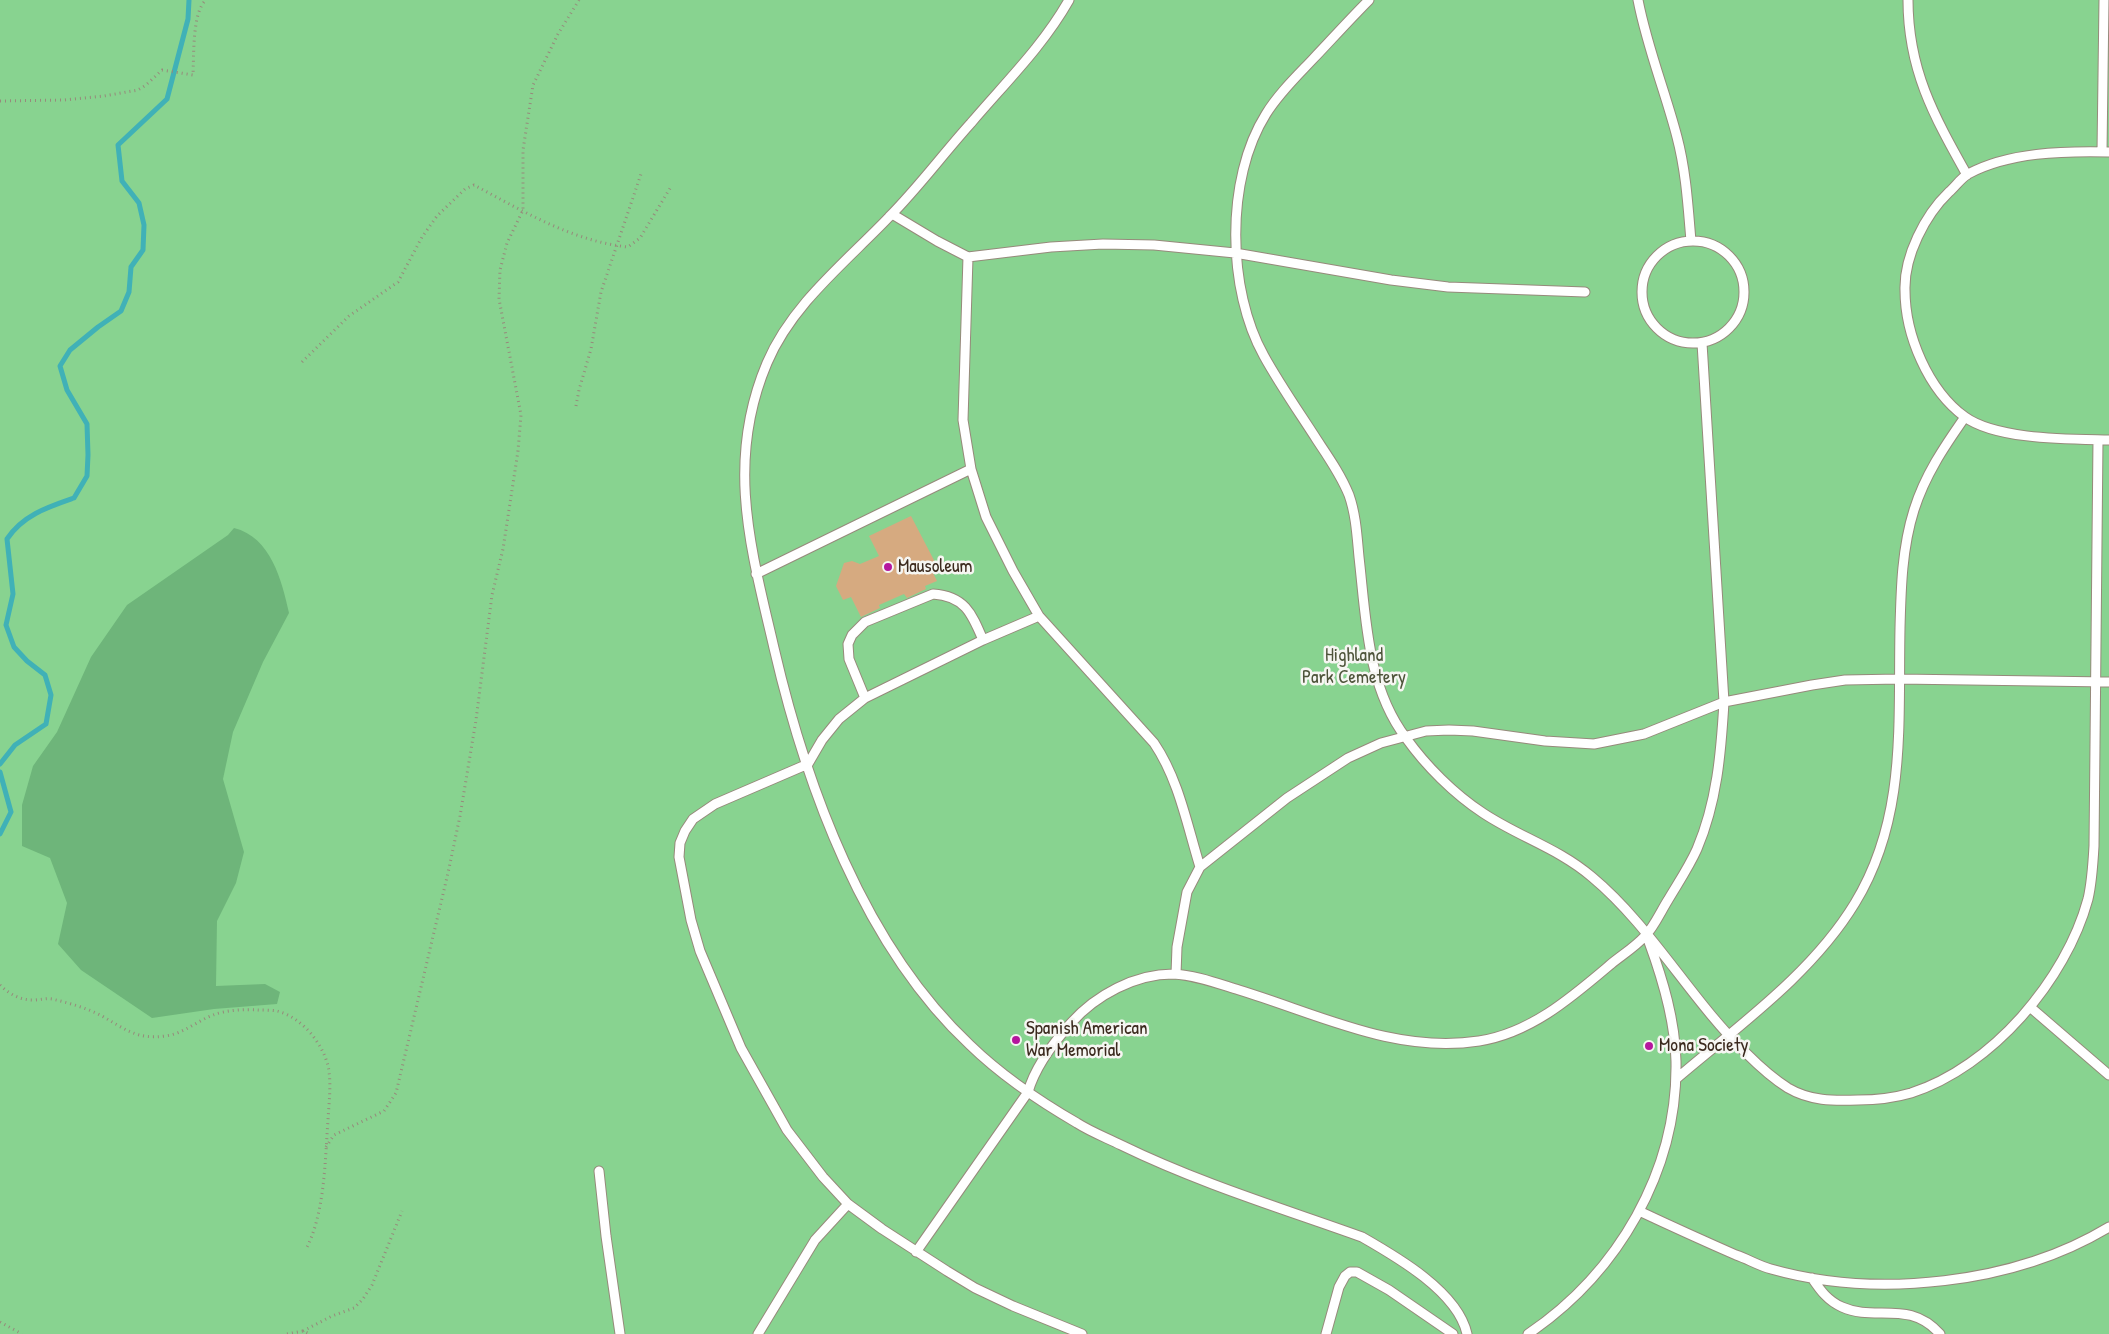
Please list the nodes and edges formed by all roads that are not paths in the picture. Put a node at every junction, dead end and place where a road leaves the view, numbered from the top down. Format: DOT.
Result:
graph roads {
  1 [pos="1069,0"];
  2 [pos="1369,0"];
  3 [pos="1638,0"];
  4 [pos="1908,0"];
  5 [pos="2104,0"];
  6 [pos="2106,152"];
  7 [pos="1967,175"];
  8 [pos="892,214"];
  9 [pos="1691,241"];
  10 [pos="1235,253"];
  11 [pos="968,257"];
  12 [pos="1586,292"];
  13 [pos="1702,343"];
  14 [pos="1965,417"];
  15 [pos="2098,440"];
  16 [pos="2109,440"];
  17 [pos="971,469"];
  18 [pos="756,574"];
  19 [pos="1039,616"];
  20 [pos="983,640"];
  21 [pos="1899,679"];
  22 [pos="2094,682"];
  23 [pos="2109,682"];
  24 [pos="865,698"];
  25 [pos="1724,702"];
  26 [pos="1404,737"];
  27 [pos="808,764"];
  28 [pos="1200,867"];
  29 [pos="1646,935"];
  30 [pos="1176,974"];
  31 [pos="2030,1007"];
  32 [pos="1728,1035"];
  33 [pos="2109,1075"];
  34 [pos="1676,1079"];
  35 [pos="1028,1092"];
  36 [pos="599,1171"];
  37 [pos="848,1204"];
  38 [pos="1639,1211"];
  39 [pos="2109,1227"];
  40 [pos="916,1252"];
  41 [pos="1812,1278"];
  42 [pos="620,1334"];
  43 [pos="758,1334"];
  44 [pos="1082,1334"];
  45 [pos="1326,1334"];
  46 [pos="1453,1334"];
  47 [pos="1467,1334"];
  48 [pos="1528,1334"];
  49 [pos="1940,1334"];
  1 -- 8 [label="lane"];
  2 -- 10 [label="lane"];
  3 -- 9 [label="lane"];
  4 -- 7 [label="lane"];
  5 -- 6 [label="lane"];
  6 -- 7 [label="lane"];
  7 -- 14 [label="lane"];
  8 -- 11 [label="lane"];
  8 -- 18 [label="lane"];
  9 -- 13 [label="lane"];
  9 -- 13 [label="lane"];
  10 -- 11 [label="lane"];
  10 -- 12 [label="lane"];
  10 -- 26 [label="lane"];
  11 -- 17 [label="lane"];
  13 -- 25 [label="lane"];
  14 -- 15 [label="lane"];
  14 -- 21 [label="lane"];
  15 -- 16 [label="lane"];
  15 -- 22 [label="lane"];
  17 -- 18 [label="lane"];
  17 -- 19 [label="lane"];
  18 -- 27 [label="lane"];
  19 -- 20 [label="lane"];
  19 -- 28 [label="lane"];
  20 -- 24 [label="lane"];
  20 -- 24 [label="lane"];
  21 -- 22 [label="lane"];
  21 -- 25 [label="lane"];
  21 -- 32 [label="lane"];
  22 -- 23 [label="lane"];
  22 -- 31 [label="lane"];
  24 -- 27 [label="lane"];
  25 -- 26 [label="lane"];
  25 -- 29 [label="lane"];
  26 -- 28 [label="lane"];
  26 -- 29 [label="lane"];
  27 -- 35 [label="lane"];
  27 -- 37 [label="lane"];
  28 -- 30 [label="lane"];
  29 -- 30 [label="lane"];
  29 -- 32 [label="lane"];
  29 -- 34 [label="lane"];
  30 -- 35 [label="lane"];
  31 -- 32 [label="lane"];
  31 -- 33 [label="lane"];
  32 -- 34 [label="lane"];
  34 -- 38 [label="lane"];
  35 -- 40 [label="lane"];
  35 -- 47 [label="lane"];
  36 -- 42 [label="lane"];
  37 -- 40 [label="lane"];
  37 -- 43 [label="lane"];
  38 -- 41 [label="lane"];
  38 -- 48 [label="lane"];
  39 -- 41 [label="lane"];
  40 -- 44 [label="lane"];
  41 -- 49 [label="lane"];
  45 -- 46 [label="lane"];
}
